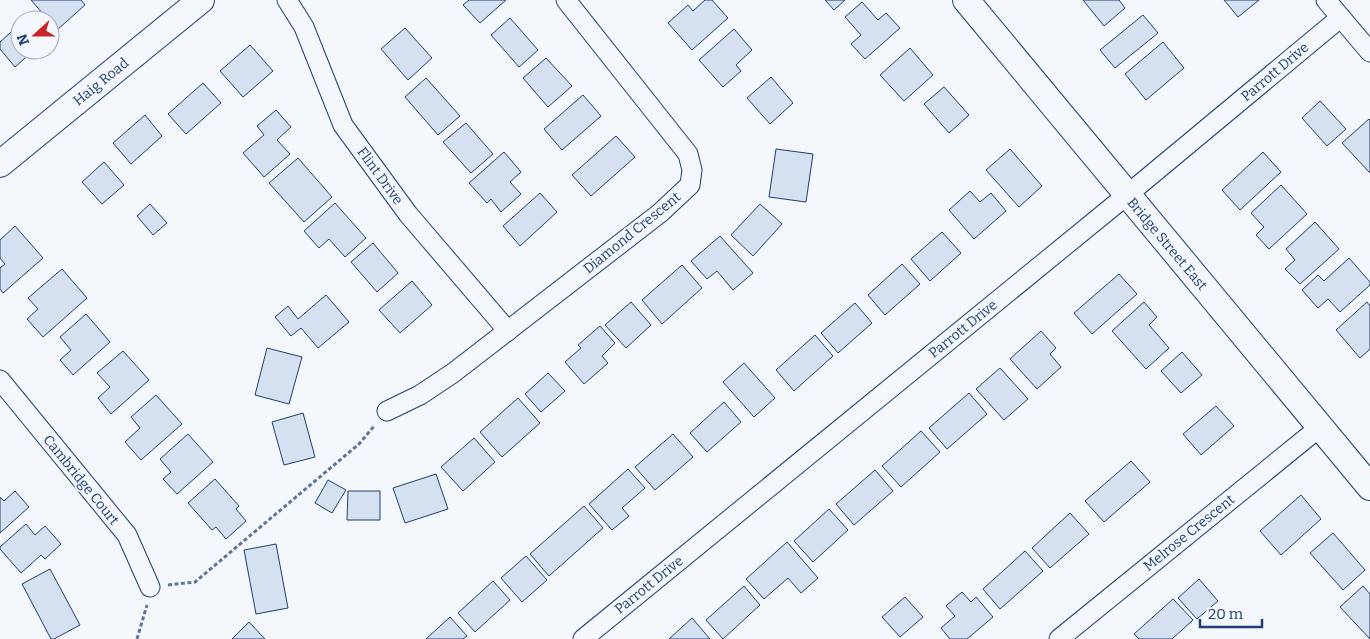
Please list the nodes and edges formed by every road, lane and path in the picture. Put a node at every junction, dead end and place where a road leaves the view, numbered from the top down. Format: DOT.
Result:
graph roads {
  1 [pos="201,0"];
  2 [pos="287,0"];
  3 [pos="566,0"];
  4 [pos="966,0"];
  5 [pos="1326,0"];
  6 [pos="1340,18"];
  7 [pos="1370,52"];
  8 [pos="0,164"];
  9 [pos="1127,195"];
  10 [pos="508,331"];
  11 [pos="0,380"];
  12 [pos="387,411"];
  13 [pos="1320,427"];
  14 [pos="1370,486"];
  15 [pos="150,587"];
  16 [pos="137,639"];
  17 [pos="583,639"];
  18 [pos="1059,639"];
  1 -- 8 [label="street, Haig Road"];
  2 -- 10 [label="street, Flint Drive"];
  3 -- 10 [label="street, Diamond Crescent"];
  4 -- 9 [label="street, Bridge Street East"];
  5 -- 6 [label="street"];
  6 -- 7 [label="street"];
  6 -- 9 [label="street, Parrott Drive"];
  9 -- 13 [label="street, Bridge Street East"];
  9 -- 17 [label="street, Parrott Drive"];
  10 -- 12 [label="street, Diamond Crescent"];
  11 -- 15 [label="street, Cambridge Court"];
  12 -- 15 [label="path"];
  13 -- 14 [label="street, Bridge Street East"];
  13 -- 18 [label="street, Melrose Crescent"];
  15 -- 16 [label="path"];
}
